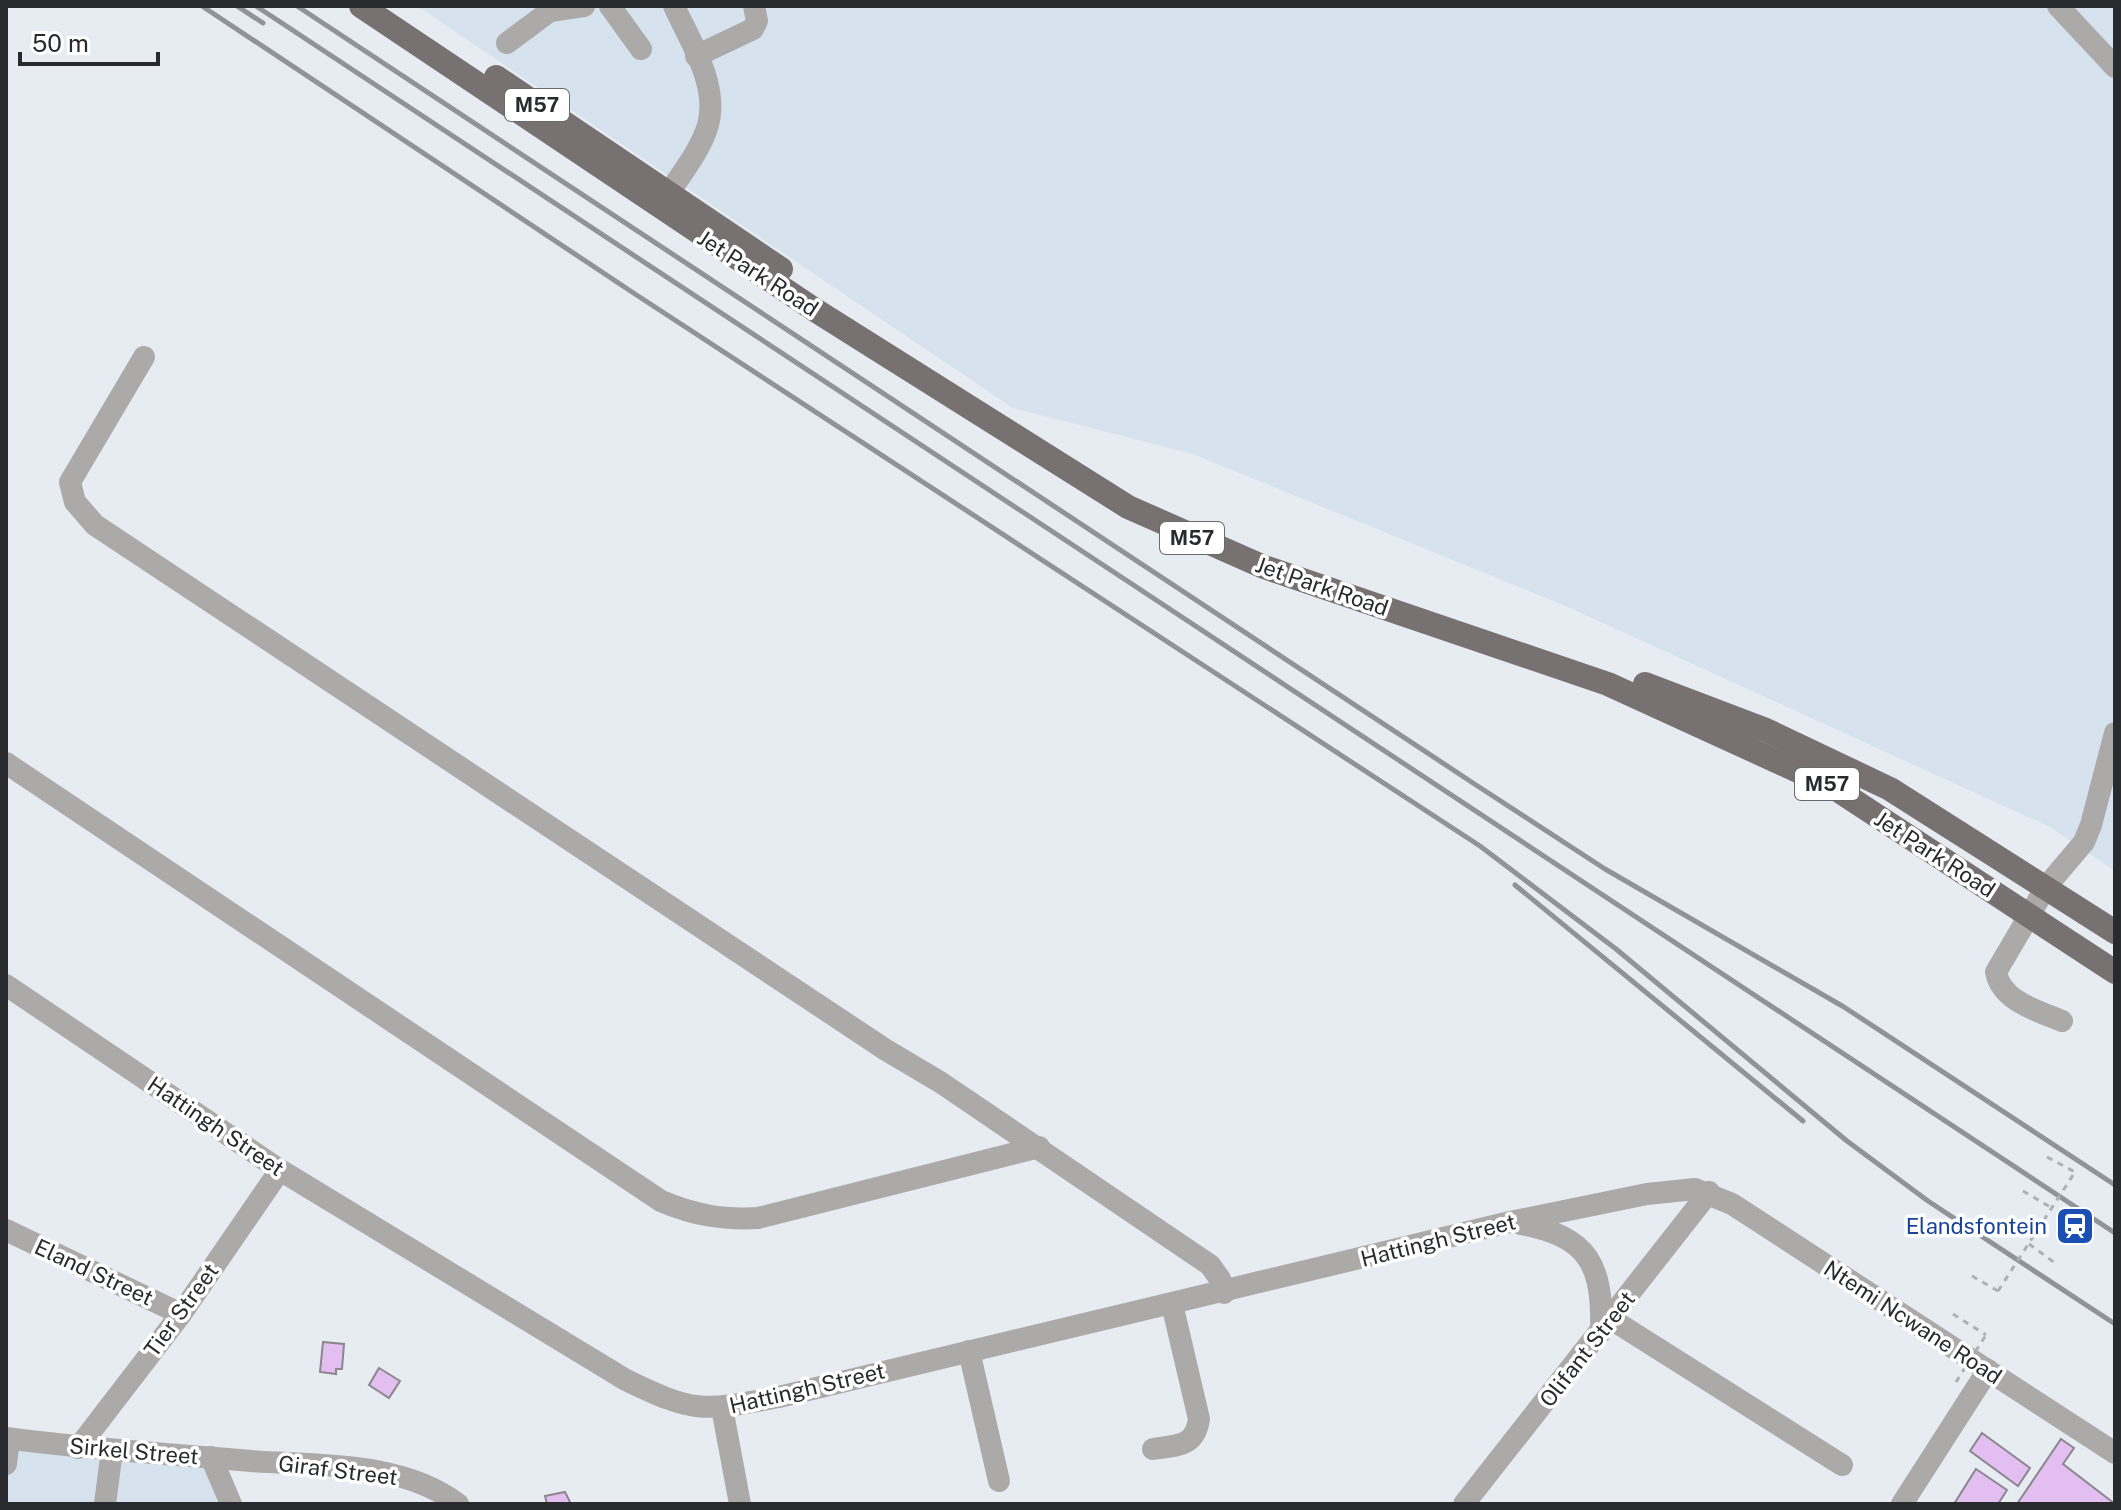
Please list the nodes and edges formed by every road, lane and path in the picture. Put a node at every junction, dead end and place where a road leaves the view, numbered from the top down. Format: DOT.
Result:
graph roads {
  1 [pos="361,6"];
  2 [pos="387,6"];
  3 [pos="584,6"];
  4 [pos="610,6"];
  5 [pos="674,6"];
  6 [pos="754,6"];
  7 [pos="2058,6"];
  8 [pos="2077,6"];
  9 [pos="507,43"];
  10 [pos="2115,47"];
  11 [pos="641,49"];
  12 [pos="696,56"];
  13 [pos="2115,67"];
  14 [pos="664,199"];
  15 [pos="144,357"];
  16 [pos="2115,733"];
  17 [pos="6,763"];
  18 [pos="2046,887"];
  19 [pos="2029,915"];
  20 [pos="2115,932"];
  21 [pos="2115,972"];
  22 [pos="6,985"];
  23 [pos="2062,1021"];
  24 [pos="1039,1147"];
  25 [pos="2047,1157"];
  26 [pos="280,1170"];
  27 [pos="2023,1191"];
  28 [pos="1709,1192"];
  29 [pos="2052,1208"];
  30 [pos="1510,1222"];
  31 [pos="6,1230"];
  32 [pos="2029,1244"];
  33 [pos="2055,1263"];
  34 [pos="1972,1276"];
  35 [pos="1224,1293"];
  36 [pos="1172,1304"];
  37 [pos="181,1314"];
  38 [pos="1953,1314"];
  39 [pos="1606,1326"];
  40 [pos="969,1351"];
  41 [pos="1988,1370"];
  42 [pos="1956,1382"];
  43 [pos="722,1408"];
  44 [pos="7,1438"];
  45 [pos="78,1448"];
  46 [pos="1153,1449"];
  47 [pos="112,1450"];
  48 [pos="2115,1453"];
  49 [pos="211,1457"];
  50 [pos="6,1464"];
  51 [pos="1842,1465"];
  52 [pos="999,1481"];
  53 [pos="105,1504"];
  54 [pos="231,1504"];
  55 [pos="458,1504"];
  56 [pos="740,1504"];
  57 [pos="1464,1504"];
  58 [pos="1902,1504"];
  1 -- 14 [label="main road, Jet Park Road / M57"];
  2 -- 14 [label="main road, Jet Park Road / M57"];
  3 -- 9 [label="street"];
  4 -- 11 [label="street"];
  5 -- 12 [label="street"];
  6 -- 12 [label="street"];
  7 -- 13 [label="street"];
  8 -- 10 [label="street"];
  12 -- 14 [label="street"];
  14 -- 18 [label="main road, Jet Park Road / M57"];
  14 -- 19 [label="main road, Jet Park Road / M57"];
  15 -- 24 [label="street"];
  16 -- 18 [label="street"];
  17 -- 24 [label="street"];
  18 -- 19 [label="street"];
  18 -- 20 [label="main road, Jet Park Road / M57"];
  19 -- 21 [label="main road, Jet Park Road / M57"];
  19 -- 23 [label="street"];
  22 -- 26 [label="street, Hattingh Street"];
  24 -- 35 [label="street"];
  25 -- 29 [label="path, bridge"];
  26 -- 37 [label="street, Tier Street"];
  26 -- 43 [label="street, Hattingh Street"];
  27 -- 29 [label="path"];
  28 -- 30 [label="street, Hattingh Street"];
  28 -- 39 [label="street, Olifant Street"];
  28 -- 41 [label="street, Ntemi Ncwane Road"];
  29 -- 32 [label="path, bridge"];
  30 -- 35 [label="street, Hattingh Street"];
  30 -- 39 [label="street"];
  31 -- 37 [label="street, Eland Street"];
  32 -- 33 [label="path"];
  32 -- 34 [label="path, bridge"];
  35 -- 36 [label="street, Hattingh Street"];
  36 -- 40 [label="street, Hattingh Street"];
  36 -- 46 [label="street"];
  37 -- 45 [label="street, Tier Street"];
  38 -- 42 [label="path, bridge"];
  39 -- 51 [label="street"];
  39 -- 57 [label="street, Olifant Street"];
  40 -- 43 [label="street, Hattingh Street"];
  40 -- 52 [label="street"];
  41 -- 48 [label="street, Ntemi Ncwane Road"];
  41 -- 58 [label="street"];
  43 -- 56 [label="street"];
  44 -- 45 [label="street, Sirkel Street"];
  44 -- 50 [label="street"];
  45 -- 47 [label="street, Sirkel Street"];
  47 -- 49 [label="street, Sirkel Street"];
  47 -- 53 [label="street"];
  49 -- 54 [label="street, Sirkel Street"];
  49 -- 55 [label="street, Giraf Street"];
}
